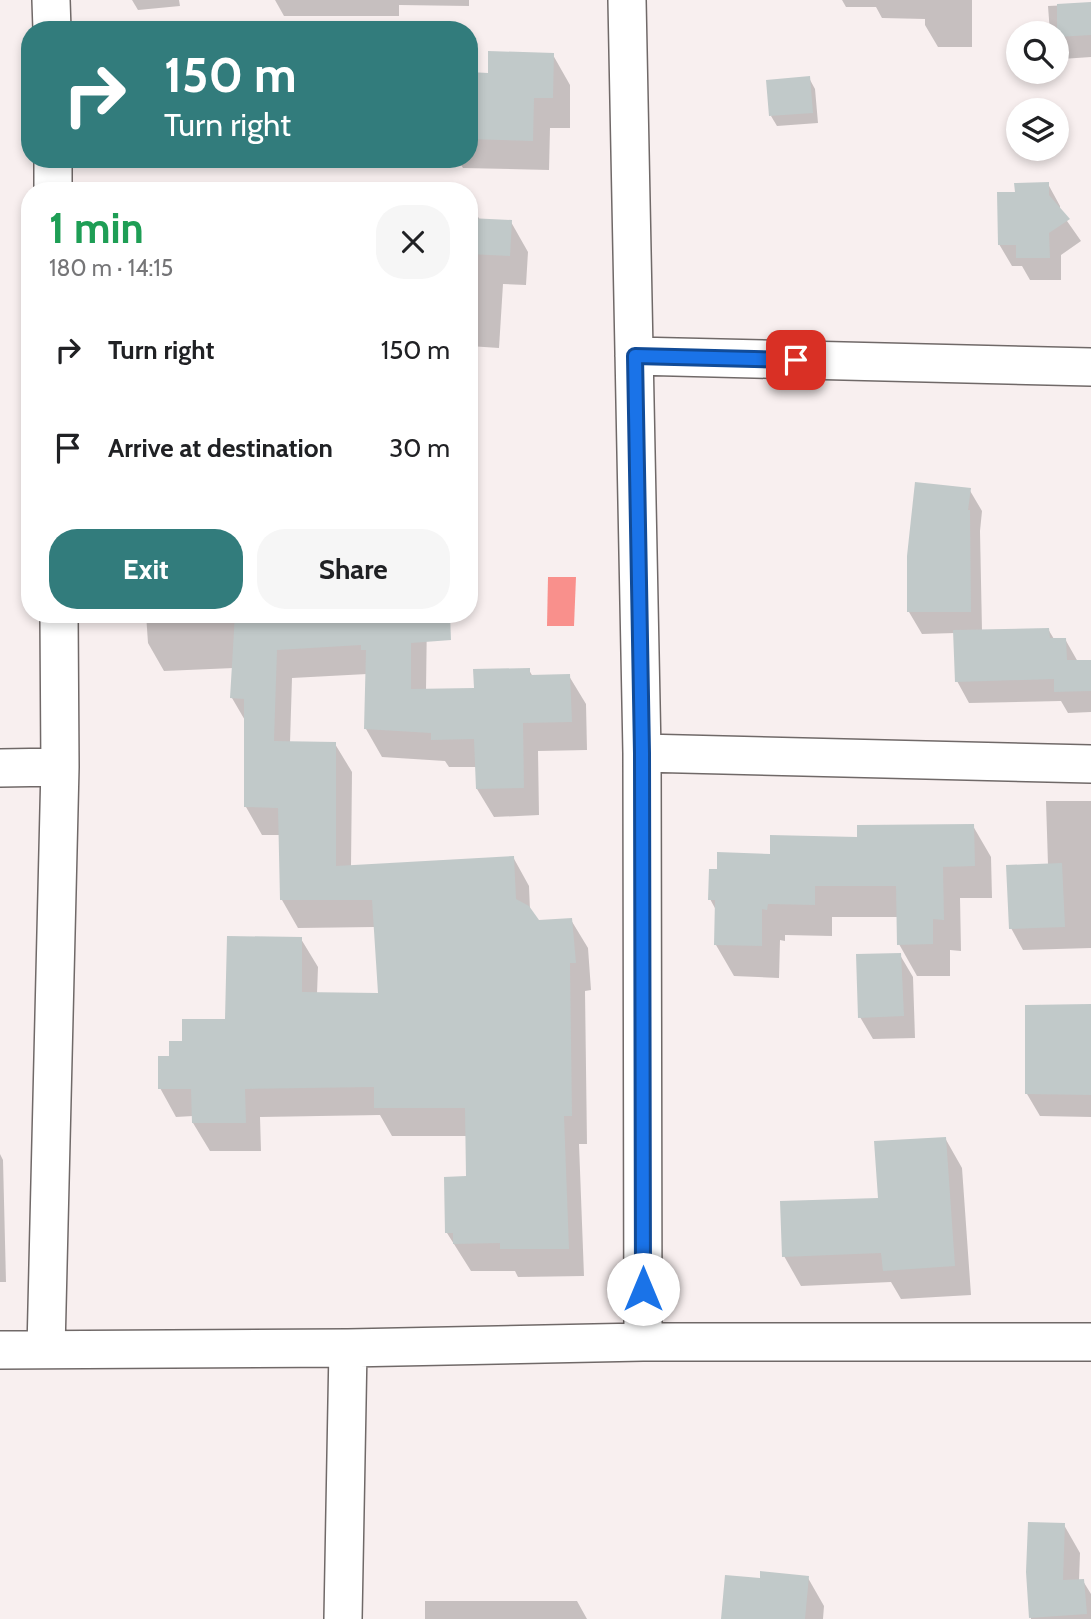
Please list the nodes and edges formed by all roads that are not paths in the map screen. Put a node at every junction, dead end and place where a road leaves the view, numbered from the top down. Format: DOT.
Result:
graph roads {
  1 [pos="51,0"];
  2 [pos="627,0"];
  3 [pos="51,21"];
  4 [pos="635,356"];
  5 [pos="1091,367"];
  6 [pos="59,623"];
  7 [pos="642,753"];
  8 [pos="1091,764"];
  9 [pos="61,767"];
  10 [pos="0,768"];
  11 [pos="643,1342"];
  12 [pos="1091,1342"];
  13 [pos="348,1348"];
  14 [pos="47,1349"];
  15 [pos="0,1350"];
  16 [pos="343,1619"];
  1 -- 3 [label="street"];
  2 -- 4 [label="street"];
  4 -- 5 [label="street"];
  4 -- 7 [label="street"];
  6 -- 9 [label="street"];
  7 -- 8 [label="street"];
  7 -- 11 [label="street"];
  9 -- 10 [label="street"];
  9 -- 14 [label="street"];
  11 -- 12 [label="street"];
  11 -- 13 [label="street"];
  13 -- 14 [label="street"];
  13 -- 16 [label="street"];
  14 -- 15 [label="street"];
}
